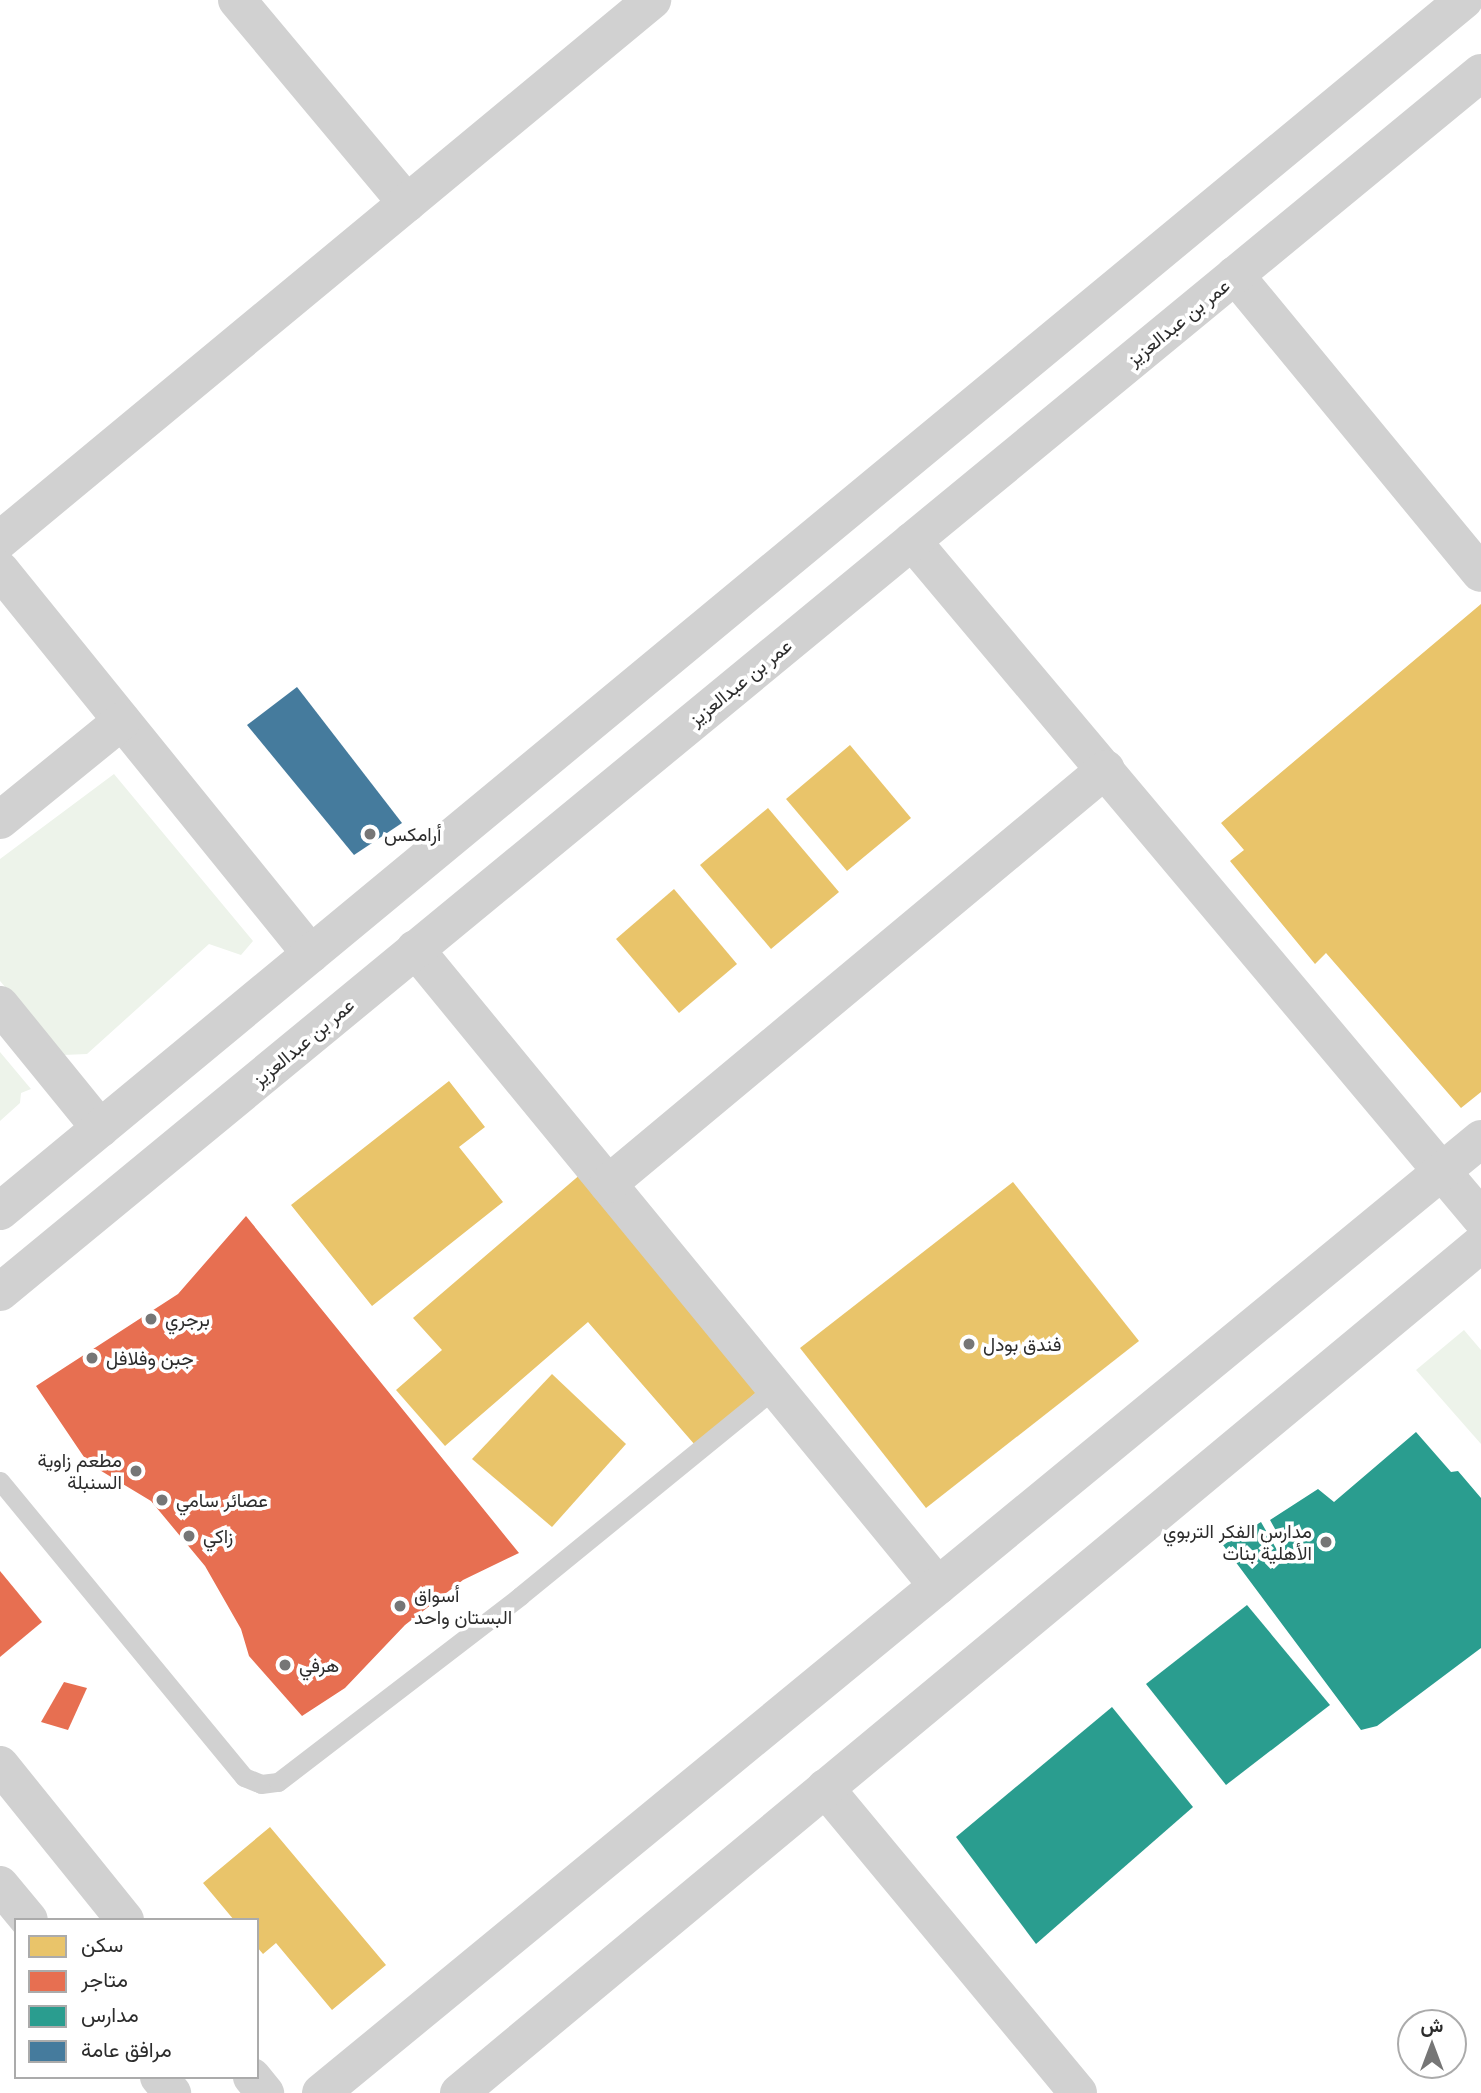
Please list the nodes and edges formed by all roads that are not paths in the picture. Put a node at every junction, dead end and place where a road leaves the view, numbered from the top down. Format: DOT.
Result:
graph roads {
  1 [pos="237,0"];
  2 [pos="652,0"];
  3 [pos="1464,0"];
  4 [pos="1481,73"];
  5 [pos="407,203"];
  6 [pos="1235,275"];
  7 [pos="0,540"];
  8 [pos="912,541"];
  9 [pos="0,570"];
  10 [pos="1481,573"];
  11 [pos="122,721"];
  12 [pos="1106,769"];
  13 [pos="0,820"];
  14 [pos="415,949"];
  15 [pos="311,954"];
  16 [pos="0,1005"];
  17 [pos="100,1128"];
  18 [pos="1481,1139"];
  19 [pos="1441,1172"];
  20 [pos="608,1184"];
  21 [pos="0,1211"];
  22 [pos="1481,1218"];
  23 [pos="1481,1244"];
  24 [pos="0,1292"];
  25 [pos="775,1388"];
  26 [pos="0,1481"];
  27 [pos="938,1586"];
  28 [pos="0,1765"];
  29 [pos="825,1788"];
  30 [pos="0,1885"];
  31 [pos="27,1918"];
  32 [pos="123,1918"];
  33 [pos="161,2079"];
  34 [pos="254,2079"];
  35 [pos="172,2093"];
  36 [pos="265,2093"];
  37 [pos="321,2093"];
  38 [pos="459,2093"];
  39 [pos="1078,2093"];
  1 -- 5 [label="street"];
  2 -- 5 [label="street"];
  3 -- 15 [label="street"];
  4 -- 6 [label="street, عمر بن عبدالعزيز"];
  5 -- 7 [label="street"];
  6 -- 8 [label="street, عمر بن عبدالعزيز"];
  6 -- 10 [label="street"];
  8 -- 12 [label="street"];
  8 -- 14 [label="street, عمر بن عبدالعزيز"];
  9 -- 11 [label="street"];
  11 -- 13 [label="street"];
  11 -- 15 [label="street"];
  12 -- 19 [label="street"];
  12 -- 20 [label="street"];
  14 -- 20 [label="street"];
  14 -- 24 [label="street, عمر بن عبدالعزيز"];
  15 -- 17 [label="street"];
  16 -- 17 [label="street"];
  17 -- 21 [label="street"];
  18 -- 19 [label="street"];
  19 -- 22 [label="street"];
  19 -- 27 [label="street"];
  20 -- 25 [label="street"];
  23 -- 29 [label="street"];
  25 -- 26 [label="lane"];
  25 -- 27 [label="street"];
  27 -- 37 [label="street"];
  28 -- 32 [label="street"];
  29 -- 38 [label="street"];
  29 -- 39 [label="street"];
  30 -- 31 [label="street"];
  33 -- 35 [label="street"];
  34 -- 36 [label="street"];
}
